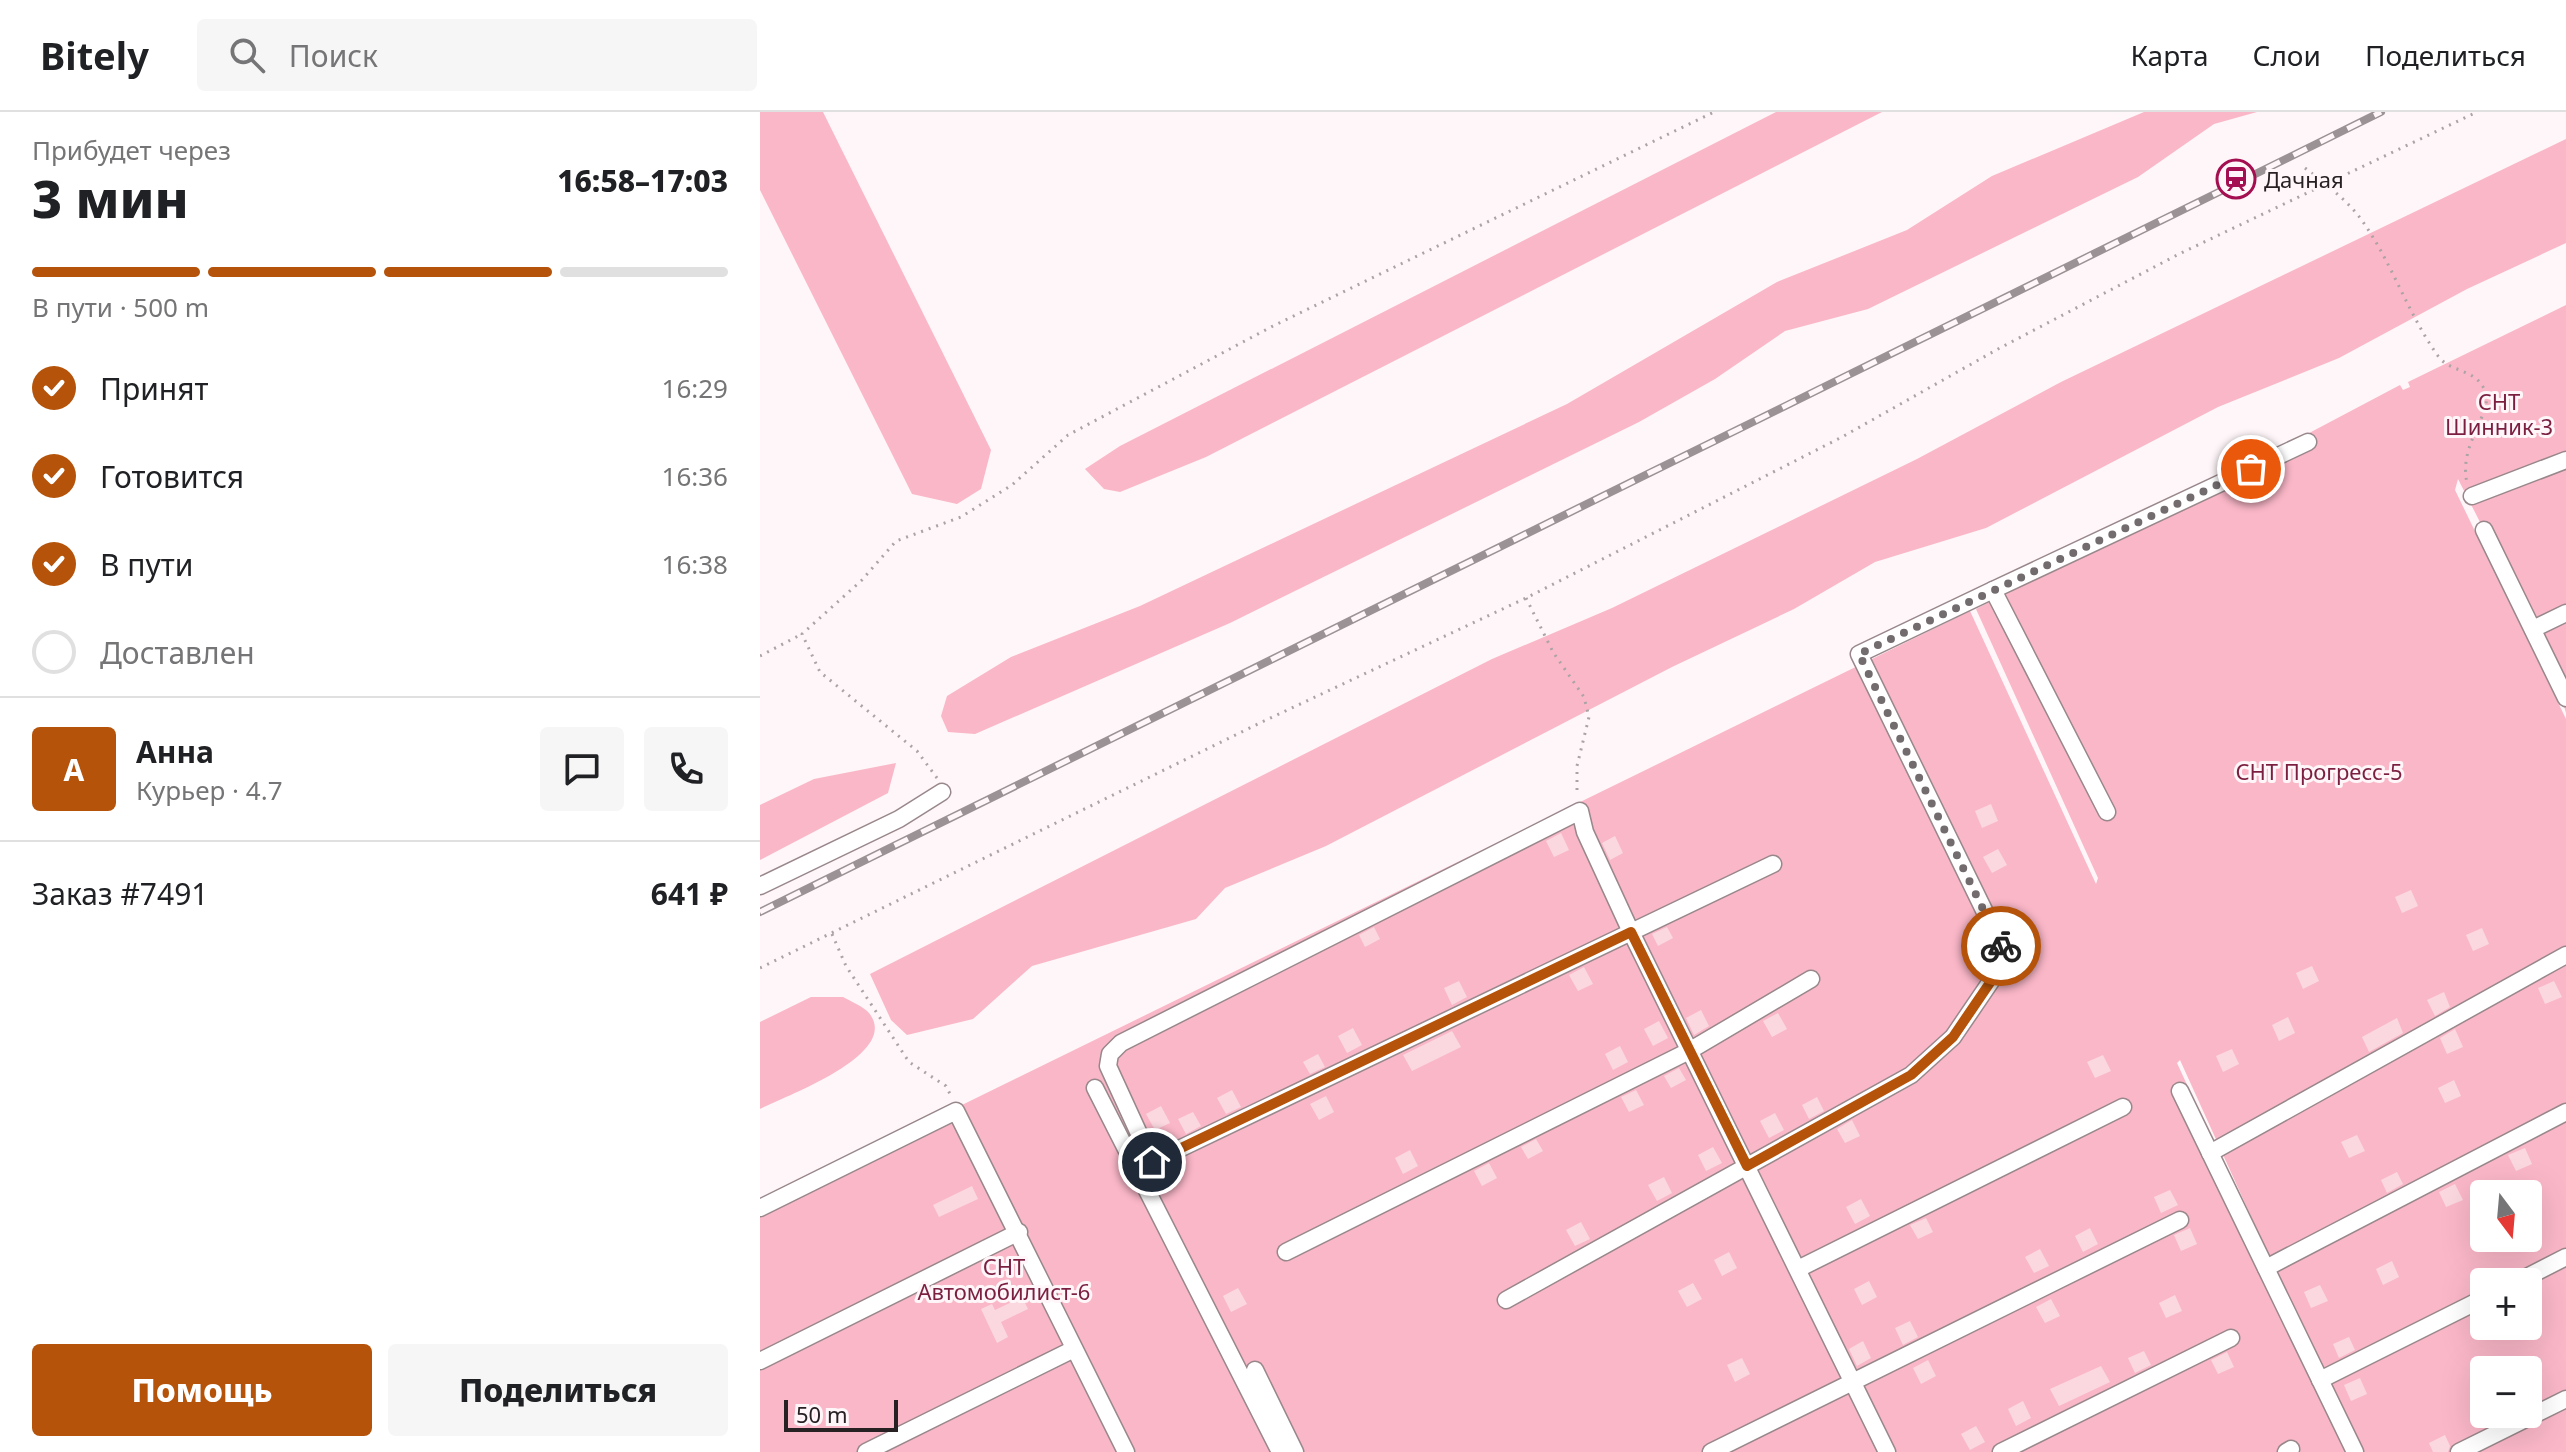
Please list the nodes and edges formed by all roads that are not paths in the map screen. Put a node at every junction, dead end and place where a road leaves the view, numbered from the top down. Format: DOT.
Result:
graph roads {
  1 [pos="2308,442"];
  2 [pos="2566,460"];
  3 [pos="2472,496"];
  4 [pos="2484,530"];
  5 [pos="1993,590"];
  6 [pos="2566,613"];
  7 [pos="2533,629"];
  8 [pos="2566,698"];
  9 [pos="942,792"];
  10 [pos="2107,812"];
  11 [pos="1773,864"];
  12 [pos="760,886"];
  13 [pos="1631,932"];
  14 [pos="2566,955"];
  15 [pos="1811,979"];
  16 [pos="1689,1051"];
  17 [pos="1095,1088"];
  18 [pos="2180,1091"];
  19 [pos="2123,1107"];
  20 [pos="2566,1112"];
  21 [pos="2210,1153"];
  22 [pos="1747,1166"];
  23 [pos="760,1208"];
  24 [pos="2180,1220"];
  25 [pos="1019,1232"];
  26 [pos="1286,1252"];
  27 [pos="2566,1257"];
  28 [pos="1800,1268"];
  29 [pos="2266,1268"];
  30 [pos="2542,1269"];
  31 [pos="1506,1300"];
  32 [pos="2470,1305"];
  33 [pos="2231,1338"];
  34 [pos="1074,1349"];
  35 [pos="760,1361"];
  36 [pos="1255,1370"];
  37 [pos="1853,1380"];
  38 [pos="2320,1380"];
  39 [pos="2566,1399"];
  40 [pos="866,1452"];
  41 [pos="1126,1452"];
  42 [pos="1280,1452"];
  43 [pos="1295,1452"];
  44 [pos="1711,1452"];
  45 [pos="1887,1452"];
  46 [pos="2001,1452"];
  47 [pos="2355,1452"];
  48 [pos="2459,1452"];
  1 -- 5 [label="street"];
  2 -- 3 [label="street"];
  4 -- 7 [label="street"];
  5 -- 10 [label="street"];
  5 -- 22 [label="street"];
  6 -- 7 [label="street"];
  7 -- 8 [label="street"];
  9 -- 12 [label="street"];
  11 -- 13 [label="street"];
  13 -- 13 [label="street"];
  13 -- 16 [label="street"];
  14 -- 21 [label="street"];
  15 -- 16 [label="street"];
  16 -- 22 [label="street"];
  16 -- 26 [label="street"];
  17 -- 42 [label="street"];
  18 -- 21 [label="street"];
  19 -- 28 [label="street"];
  20 -- 29 [label="street"];
  21 -- 29 [label="street"];
  22 -- 28 [label="street"];
  22 -- 31 [label="street"];
  23 -- 25 [label="street"];
  24 -- 37 [label="street"];
  25 -- 34 [label="street"];
  25 -- 35 [label="street"];
  27 -- 30 [label="street"];
  28 -- 37 [label="street"];
  29 -- 38 [label="street"];
  32 -- 38 [label="street"];
  33 -- 46 [label="street"];
  34 -- 40 [label="street"];
  34 -- 41 [label="street"];
  36 -- 43 [label="street"];
  37 -- 44 [label="street"];
  37 -- 45 [label="street"];
  38 -- 47 [label="street"];
  39 -- 48 [label="street"];
}
